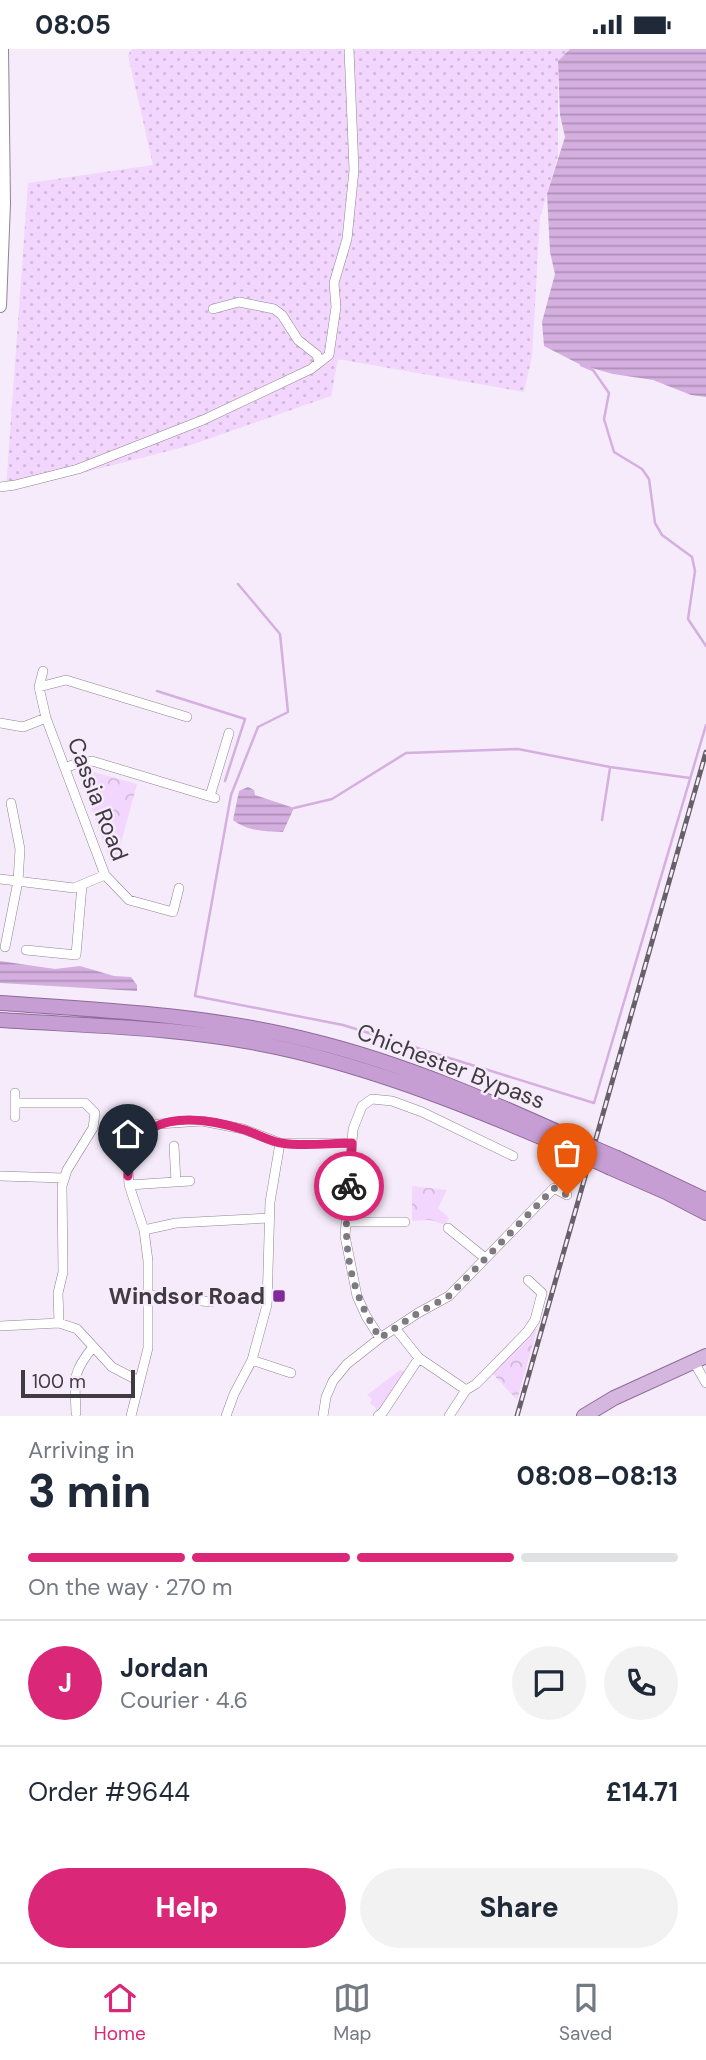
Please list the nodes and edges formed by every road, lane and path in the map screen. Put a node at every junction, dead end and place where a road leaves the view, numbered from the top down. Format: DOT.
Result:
graph roads {
  1 [pos="2,49"];
  2 [pos="349,49"];
  3 [pos="0,306"];
  4 [pos="213,309"];
  5 [pos="319,363"];
  6 [pos="0,487"];
  7 [pos="43,671"];
  8 [pos="39,687"];
  9 [pos="46,717"];
  10 [pos="187,717"];
  11 [pos="0,723"];
  12 [pos="229,733"];
  13 [pos="65,768"];
  14 [pos="12,803"];
  15 [pos="105,875"];
  16 [pos="0,879"];
  17 [pos="18,881"];
  18 [pos="82,885"];
  19 [pos="179,888"];
  20 [pos="3,947"];
  21 [pos="0,1003"];
  22 [pos="0,1020"];
  23 [pos="15,1118"];
  24 [pos="280,1143"];
  25 [pos="352,1143"];
  26 [pos="174,1146"];
  27 [pos="580,1148"];
  28 [pos="513,1156"];
  29 [pos="614,1163"];
  30 [pos="0,1176"];
  31 [pos="64,1178"];
  32 [pos="190,1181"];
  33 [pos="176,1182"];
  34 [pos="129,1185"];
  35 [pos="567,1195"];
  36 [pos="706,1200"];
  37 [pos="706,1213"];
  38 [pos="269,1218"];
  39 [pos="405,1221"];
  40 [pos="346,1222"];
  41 [pos="448,1228"];
  42 [pos="144,1230"];
  43 [pos="485,1258"];
  44 [pos="528,1280"];
  45 [pos="148,1295"];
  46 [pos="211,1301"];
  47 [pos="59,1323"];
  48 [pos="0,1326"];
  49 [pos="395,1328"];
  50 [pos="380,1338"];
  51 [pos="93,1347"];
  52 [pos="419,1357"];
  53 [pos="700,1359"];
  54 [pos="251,1360"];
  55 [pos="291,1373"];
  56 [pos="139,1381"];
  57 [pos="706,1383"];
  58 [pos="466,1389"];
  59 [pos="76,1413"];
  60 [pos="131,1416"];
  61 [pos="226,1416"];
  62 [pos="323,1416"];
  63 [pos="378,1416"];
  64 [pos="449,1416"];
  65 [pos="583,1416"];
  1 -- 3 [label="main road"];
  2 -- 5 [label="street"];
  4 -- 5 [label="street"];
  5 -- 6 [label="street"];
  7 -- 8 [label="street, Cassia Road"];
  8 -- 9 [label="street, Cassia Road"];
  8 -- 10 [label="street"];
  9 -- 11 [label="street, Cassia Road"];
  9 -- 13 [label="street, Cassia Road"];
  12 -- 13 [label="street"];
  13 -- 15 [label="street, Cassia Road"];
  14 -- 17 [label="street"];
  15 -- 18 [label="street"];
  15 -- 19 [label="street, Cassia Road"];
  16 -- 17 [label="street"];
  17 -- 18 [label="street"];
  17 -- 20 [label="street"];
  18 -- 20 [label="street"];
  21 -- 27 [label="highway, Chichester Bypass"];
  22 -- 27 [label="highway, Chichester Bypass"];
  23 -- 31 [label="street"];
  24 -- 25 [label="street"];
  24 -- 34 [label="street"];
  24 -- 38 [label="street"];
  25 -- 28 [label="street"];
  25 -- 40 [label="street"];
  26 -- 33 [label="street"];
  27 -- 29 [label="highway, Chichester Bypass, bridge"];
  29 -- 36 [label="highway, Chichester Bypass"];
  29 -- 37 [label="highway, Chichester Bypass"];
  30 -- 31 [label="street"];
  31 -- 47 [label="street"];
  32 -- 33 [label="street"];
  33 -- 34 [label="street"];
  34 -- 42 [label="street"];
  35 -- 43 [label="street"];
  38 -- 42 [label="street"];
  38 -- 54 [label="street"];
  39 -- 40 [label="street"];
  40 -- 50 [label="street"];
  41 -- 43 [label="street"];
  42 -- 45 [label="street"];
  43 -- 49 [label="street"];
  44 -- 58 [label="street"];
  45 -- 46 [label="street"];
  45 -- 56 [label="street"];
  47 -- 48 [label="street"];
  47 -- 51 [label="street"];
  49 -- 50 [label="street"];
  49 -- 52 [label="street"];
  50 -- 62 [label="street"];
  51 -- 56 [label="street"];
  51 -- 59 [label="street"];
  52 -- 58 [label="street"];
  52 -- 63 [label="street"];
  53 -- 57 [label="street"];
  53 -- 65 [label="main road"];
  54 -- 55 [label="street"];
  54 -- 61 [label="street"];
  56 -- 60 [label="street"];
  58 -- 64 [label="street"];
}
